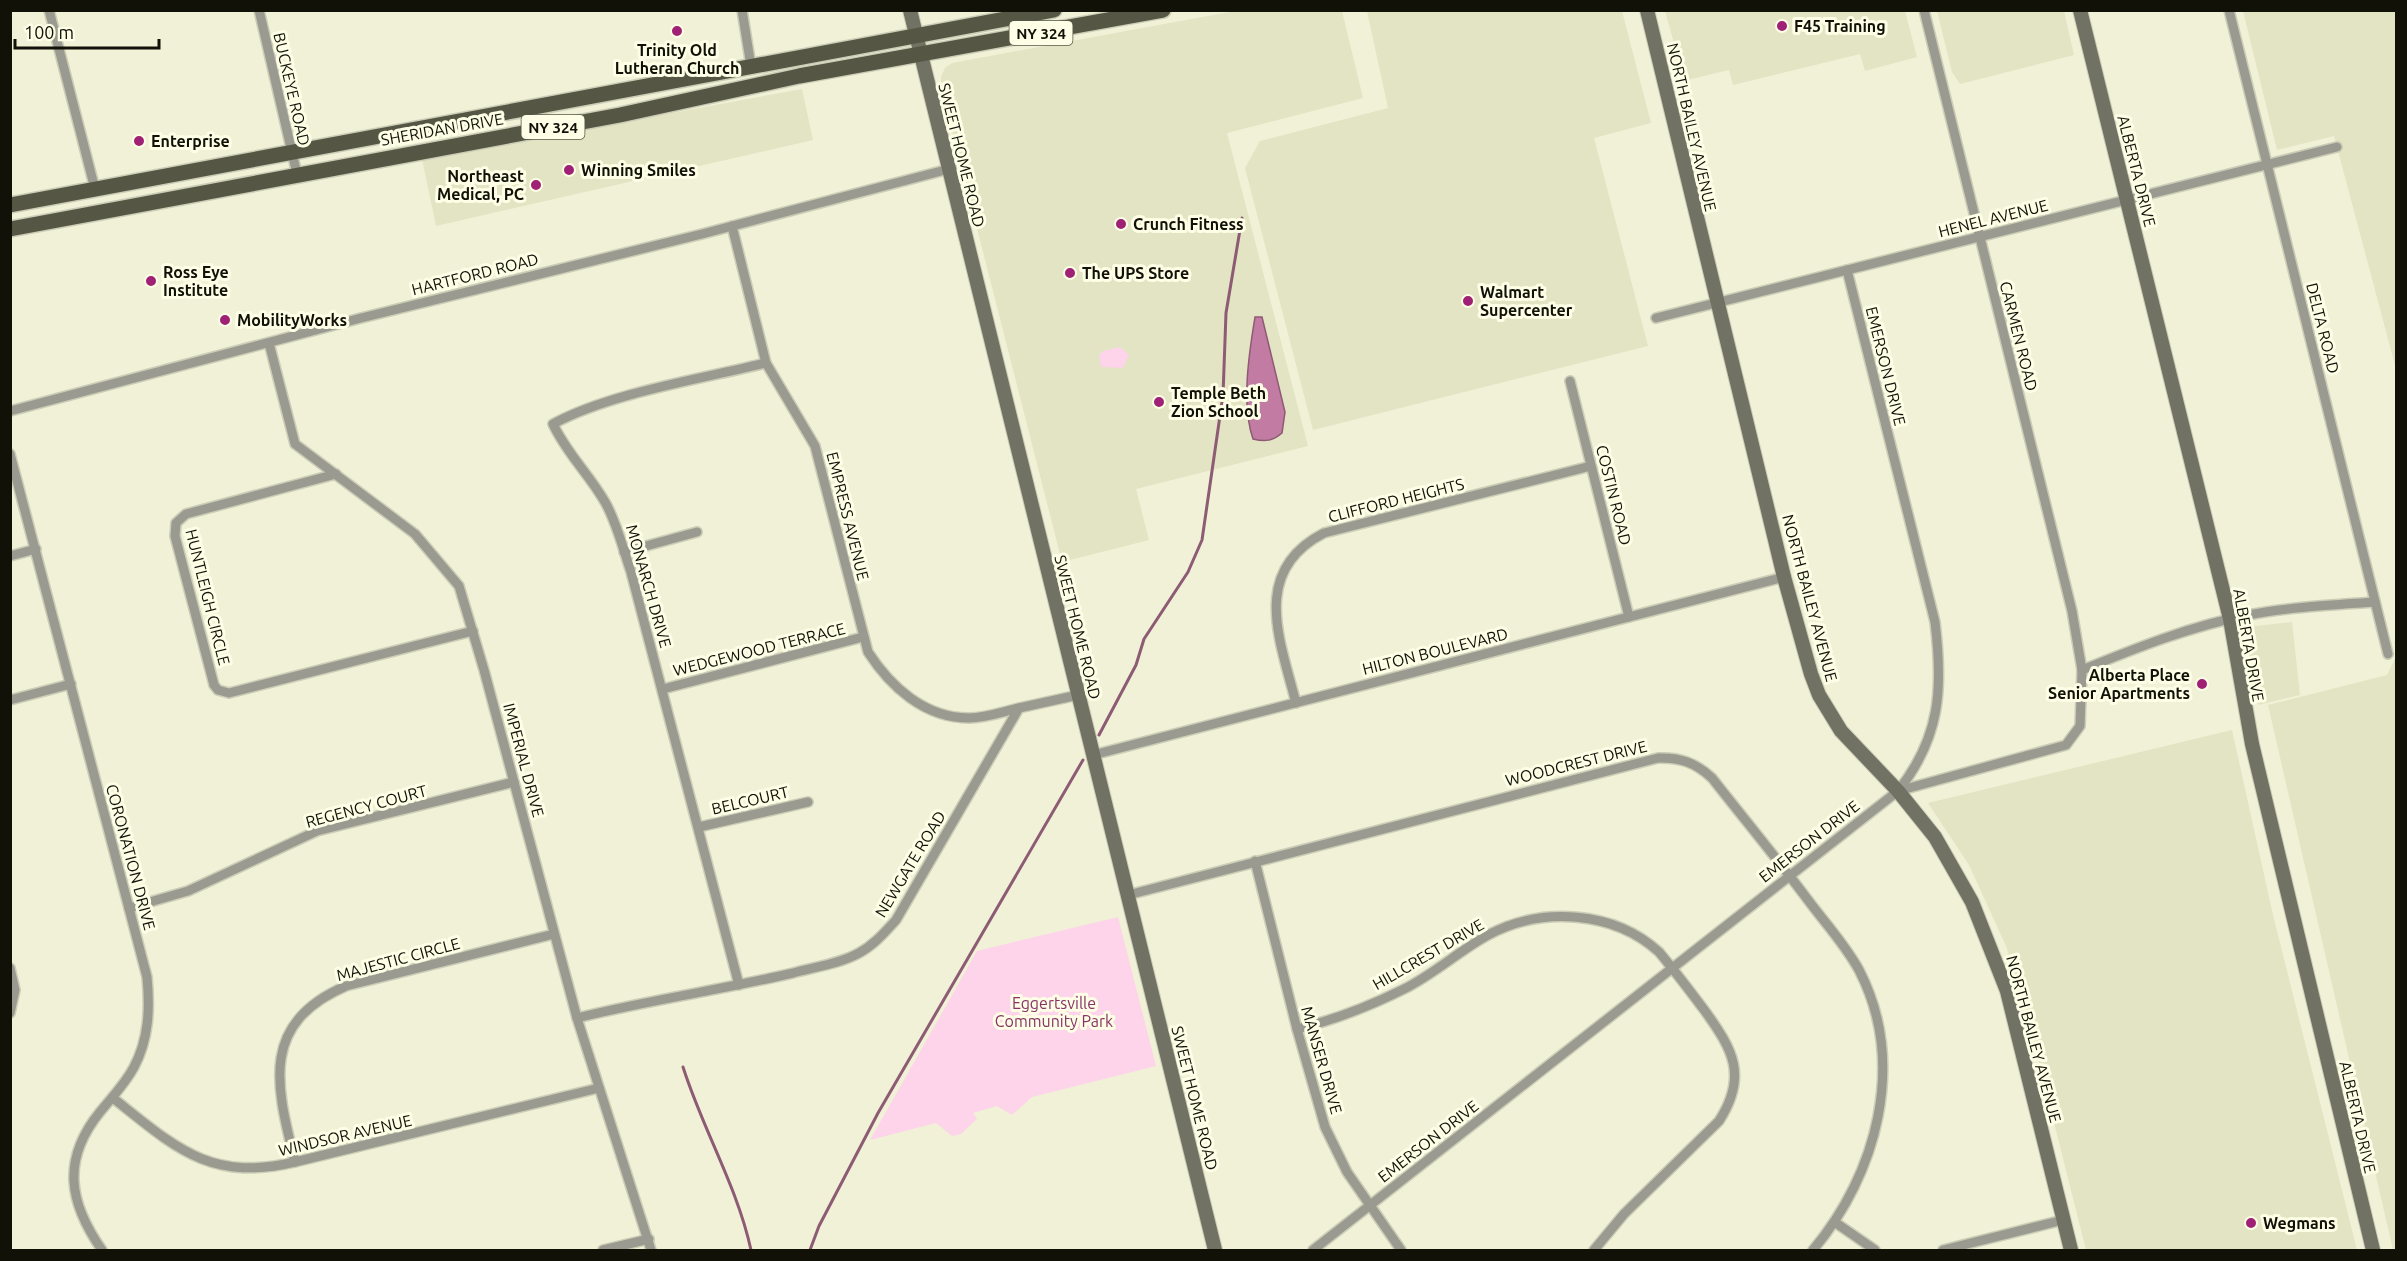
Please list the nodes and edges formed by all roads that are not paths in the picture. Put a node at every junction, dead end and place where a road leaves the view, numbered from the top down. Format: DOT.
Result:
graph roads {
  1 [pos="49,10"];
  2 [pos="259,10"];
  3 [pos="742,10"];
  4 [pos="910,10"];
  5 [pos="1054,10"];
  6 [pos="1163,10"];
  7 [pos="1647,10"];
  8 [pos="1924,10"];
  9 [pos="2080,10"];
  10 [pos="2229,10"];
  11 [pos="915,36"];
  12 [pos="920,55"];
  13 [pos="751,66"];
  14 [pos="2337,147"];
  15 [pos="292,152"];
  16 [pos="2267,164"];
  17 [pos="949,169"];
  18 [pos="297,174"];
  19 [pos="95,189"];
  20 [pos="2127,200"];
  21 [pos="10,205"];
  22 [pos="732,226"];
  23 [pos="10,229"];
  24 [pos="1980,236"];
  25 [pos="1846,270"];
  26 [pos="1717,302"];
  27 [pos="1656,318"];
  28 [pos="269,344"];
  29 [pos="765,363"];
  30 [pos="1570,381"];
  31 [pos="10,411"];
  32 [pos="10,454"];
  33 [pos="1591,466"];
  34 [pos="336,474"];
  35 [pos="697,532"];
  36 [pos="36,549"];
  37 [pos="624,552"];
  38 [pos="10,556"];
  39 [pos="1784,577"];
  40 [pos="2375,602"];
  41 [pos="1629,617"];
  42 [pos="2230,619"];
  43 [pos="473,631"];
  44 [pos="863,638"];
  45 [pos="2388,654"];
  46 [pos="2082,670"];
  47 [pos="71,684"];
  48 [pos="663,689"];
  49 [pos="1078,695"];
  50 [pos="10,700"];
  51 [pos="1296,702"];
  52 [pos="1019,708"];
  53 [pos="1093,755"];
  54 [pos="514,782"];
  55 [pos="1898,791"];
  56 [pos="808,802"];
  57 [pos="699,827"];
  58 [pos="1255,861"];
  59 [pos="1790,875"];
  60 [pos="1128,895"];
  61 [pos="129,908"];
  62 [pos="555,934"];
  63 [pos="10,968"];
  64 [pos="1672,968"];
  65 [pos="739,985"];
  66 [pos="10,1013"];
  67 [pos="577,1018"];
  68 [pos="1297,1029"];
  69 [pos="599,1088"];
  70 [pos="113,1098"];
  71 [pos="295,1162"];
  72 [pos="1371,1205"];
  73 [pos="2063,1220"];
  74 [pos="1836,1223"];
  75 [pos="649,1239"];
  76 [pos="97,1249"];
  77 [pos="603,1251"];
  78 [pos="651,1251"];
  79 [pos="1215,1251"];
  80 [pos="1313,1251"];
  81 [pos="1401,1251"];
  82 [pos="1594,1251"];
  83 [pos="1814,1251"];
  84 [pos="1875,1251"];
  85 [pos="1943,1251"];
  86 [pos="2071,1251"];
  87 [pos="2373,1251"];
  1 -- 19 [label="street"];
  2 -- 15 [label="street, BUCKEYE ROAD"];
  3 -- 13 [label="street"];
  4 -- 11 [label="street, SWEET HOME ROAD"];
  5 -- 11 [label="main road, SHERIDAN DRIVE / NY 324"];
  6 -- 12 [label="main road, SHERIDAN DRIVE / NY 324"];
  7 -- 26 [label="street, NORTH BAILEY AVENUE"];
  8 -- 24 [label="street, CARMEN ROAD"];
  9 -- 20 [label="street, ALBERTA DRIVE"];
  10 -- 16 [label="street, DELTA ROAD"];
  11 -- 12 [label="street, SWEET HOME ROAD"];
  11 -- 13 [label="main road, SHERIDAN DRIVE / NY 324"];
  12 -- 17 [label="street, SWEET HOME ROAD"];
  12 -- 18 [label="main road, SHERIDAN DRIVE / NY 324"];
  13 -- 15 [label="main road, SHERIDAN DRIVE / NY 324"];
  14 -- 16 [label="street, HENEL AVENUE"];
  15 -- 18 [label="street, BUCKEYE ROAD"];
  15 -- 19 [label="main road, SHERIDAN DRIVE / NY 324"];
  16 -- 20 [label="street, HENEL AVENUE"];
  16 -- 40 [label="street, DELTA ROAD"];
  17 -- 22 [label="street, HARTFORD ROAD"];
  17 -- 49 [label="street, SWEET HOME ROAD"];
  18 -- 23 [label="main road, SHERIDAN DRIVE / NY 324"];
  19 -- 21 [label="main road, SHERIDAN DRIVE / NY 324"];
  20 -- 24 [label="street, HENEL AVENUE"];
  20 -- 42 [label="street, ALBERTA DRIVE"];
  22 -- 28 [label="street, HARTFORD ROAD"];
  22 -- 29 [label="street, EMPRESS AVENUE"];
  24 -- 25 [label="street, HENEL AVENUE"];
  24 -- 46 [label="street, CARMEN ROAD"];
  25 -- 26 [label="street, HENEL AVENUE"];
  25 -- 55 [label="street, EMERSON DRIVE"];
  26 -- 27 [label="street, HENEL AVENUE"];
  26 -- 39 [label="street, NORTH BAILEY AVENUE"];
  28 -- 31 [label="street, HARTFORD ROAD"];
  28 -- 34 [label="street, IMPERIAL DRIVE"];
  29 -- 37 [label="street, MONARCH DRIVE"];
  29 -- 44 [label="street, EMPRESS AVENUE"];
  30 -- 33 [label="street, COSTIN ROAD"];
  32 -- 36 [label="street, CORONATION DRIVE"];
  33 -- 41 [label="street, COSTIN ROAD"];
  33 -- 51 [label="street, CLIFFORD HEIGHTS"];
  34 -- 43 [label="street, IMPERIAL DRIVE"];
  34 -- 43 [label="street, HUNTLEIGH CIRCLE"];
  35 -- 37 [label="street"];
  36 -- 38 [label="street"];
  36 -- 47 [label="street, CORONATION DRIVE"];
  37 -- 48 [label="street, MONARCH DRIVE"];
  39 -- 41 [label="street, HILTON BOULEVARD"];
  39 -- 55 [label="street, NORTH BAILEY AVENUE"];
  40 -- 42 [label="street"];
  40 -- 45 [label="street, DELTA ROAD"];
  41 -- 51 [label="street, HILTON BOULEVARD"];
  42 -- 46 [label="street"];
  42 -- 87 [label="street, ALBERTA DRIVE"];
  43 -- 54 [label="street, IMPERIAL DRIVE"];
  44 -- 48 [label="street, WEDGEWOOD TERRACE"];
  44 -- 52 [label="street, EMPRESS AVENUE"];
  46 -- 55 [label="street, CARMEN ROAD"];
  47 -- 50 [label="street"];
  47 -- 61 [label="street, CORONATION DRIVE"];
  48 -- 57 [label="street, MONARCH DRIVE"];
  49 -- 52 [label="street"];
  49 -- 53 [label="street, SWEET HOME ROAD"];
  51 -- 53 [label="street, HILTON BOULEVARD"];
  52 -- 65 [label="street, NEWGATE ROAD"];
  53 -- 60 [label="street, SWEET HOME ROAD"];
  54 -- 61 [label="street, REGENCY COURT"];
  54 -- 62 [label="street, IMPERIAL DRIVE"];
  55 -- 59 [label="street, EMERSON DRIVE"];
  55 -- 73 [label="street, NORTH BAILEY AVENUE"];
  56 -- 57 [label="street, BELCOURT"];
  57 -- 65 [label="street, MONARCH DRIVE"];
  58 -- 59 [label="street, WOODCREST DRIVE"];
  58 -- 60 [label="street, WOODCREST DRIVE"];
  58 -- 68 [label="street, MANSER DRIVE"];
  59 -- 64 [label="street, EMERSON DRIVE"];
  59 -- 74 [label="street, WOODCREST DRIVE"];
  60 -- 79 [label="street, SWEET HOME ROAD"];
  61 -- 70 [label="street, CORONATION DRIVE"];
  62 -- 67 [label="street, IMPERIAL DRIVE"];
  62 -- 71 [label="street, MAJESTIC CIRCLE"];
  63 -- 66 [label="street"];
  64 -- 68 [label="street, HILLCREST DRIVE"];
  64 -- 72 [label="street, EMERSON DRIVE"];
  64 -- 82 [label="street, HILLCREST DRIVE"];
  65 -- 67 [label="street, NEWGATE ROAD"];
  67 -- 69 [label="street, IMPERIAL DRIVE"];
  68 -- 72 [label="street, MANSER DRIVE"];
  69 -- 71 [label="street, WINDSOR AVENUE"];
  69 -- 75 [label="street, IMPERIAL DRIVE"];
  70 -- 71 [label="street, WINDSOR AVENUE"];
  70 -- 76 [label="street, CORONATION DRIVE"];
  72 -- 80 [label="street, EMERSON DRIVE"];
  72 -- 81 [label="street, MANSER DRIVE"];
  73 -- 85 [label="street"];
  73 -- 86 [label="street, NORTH BAILEY AVENUE"];
  74 -- 83 [label="street, WOODCREST DRIVE"];
  74 -- 84 [label="street"];
  75 -- 77 [label="street"];
  75 -- 78 [label="street, IMPERIAL DRIVE"];
}
